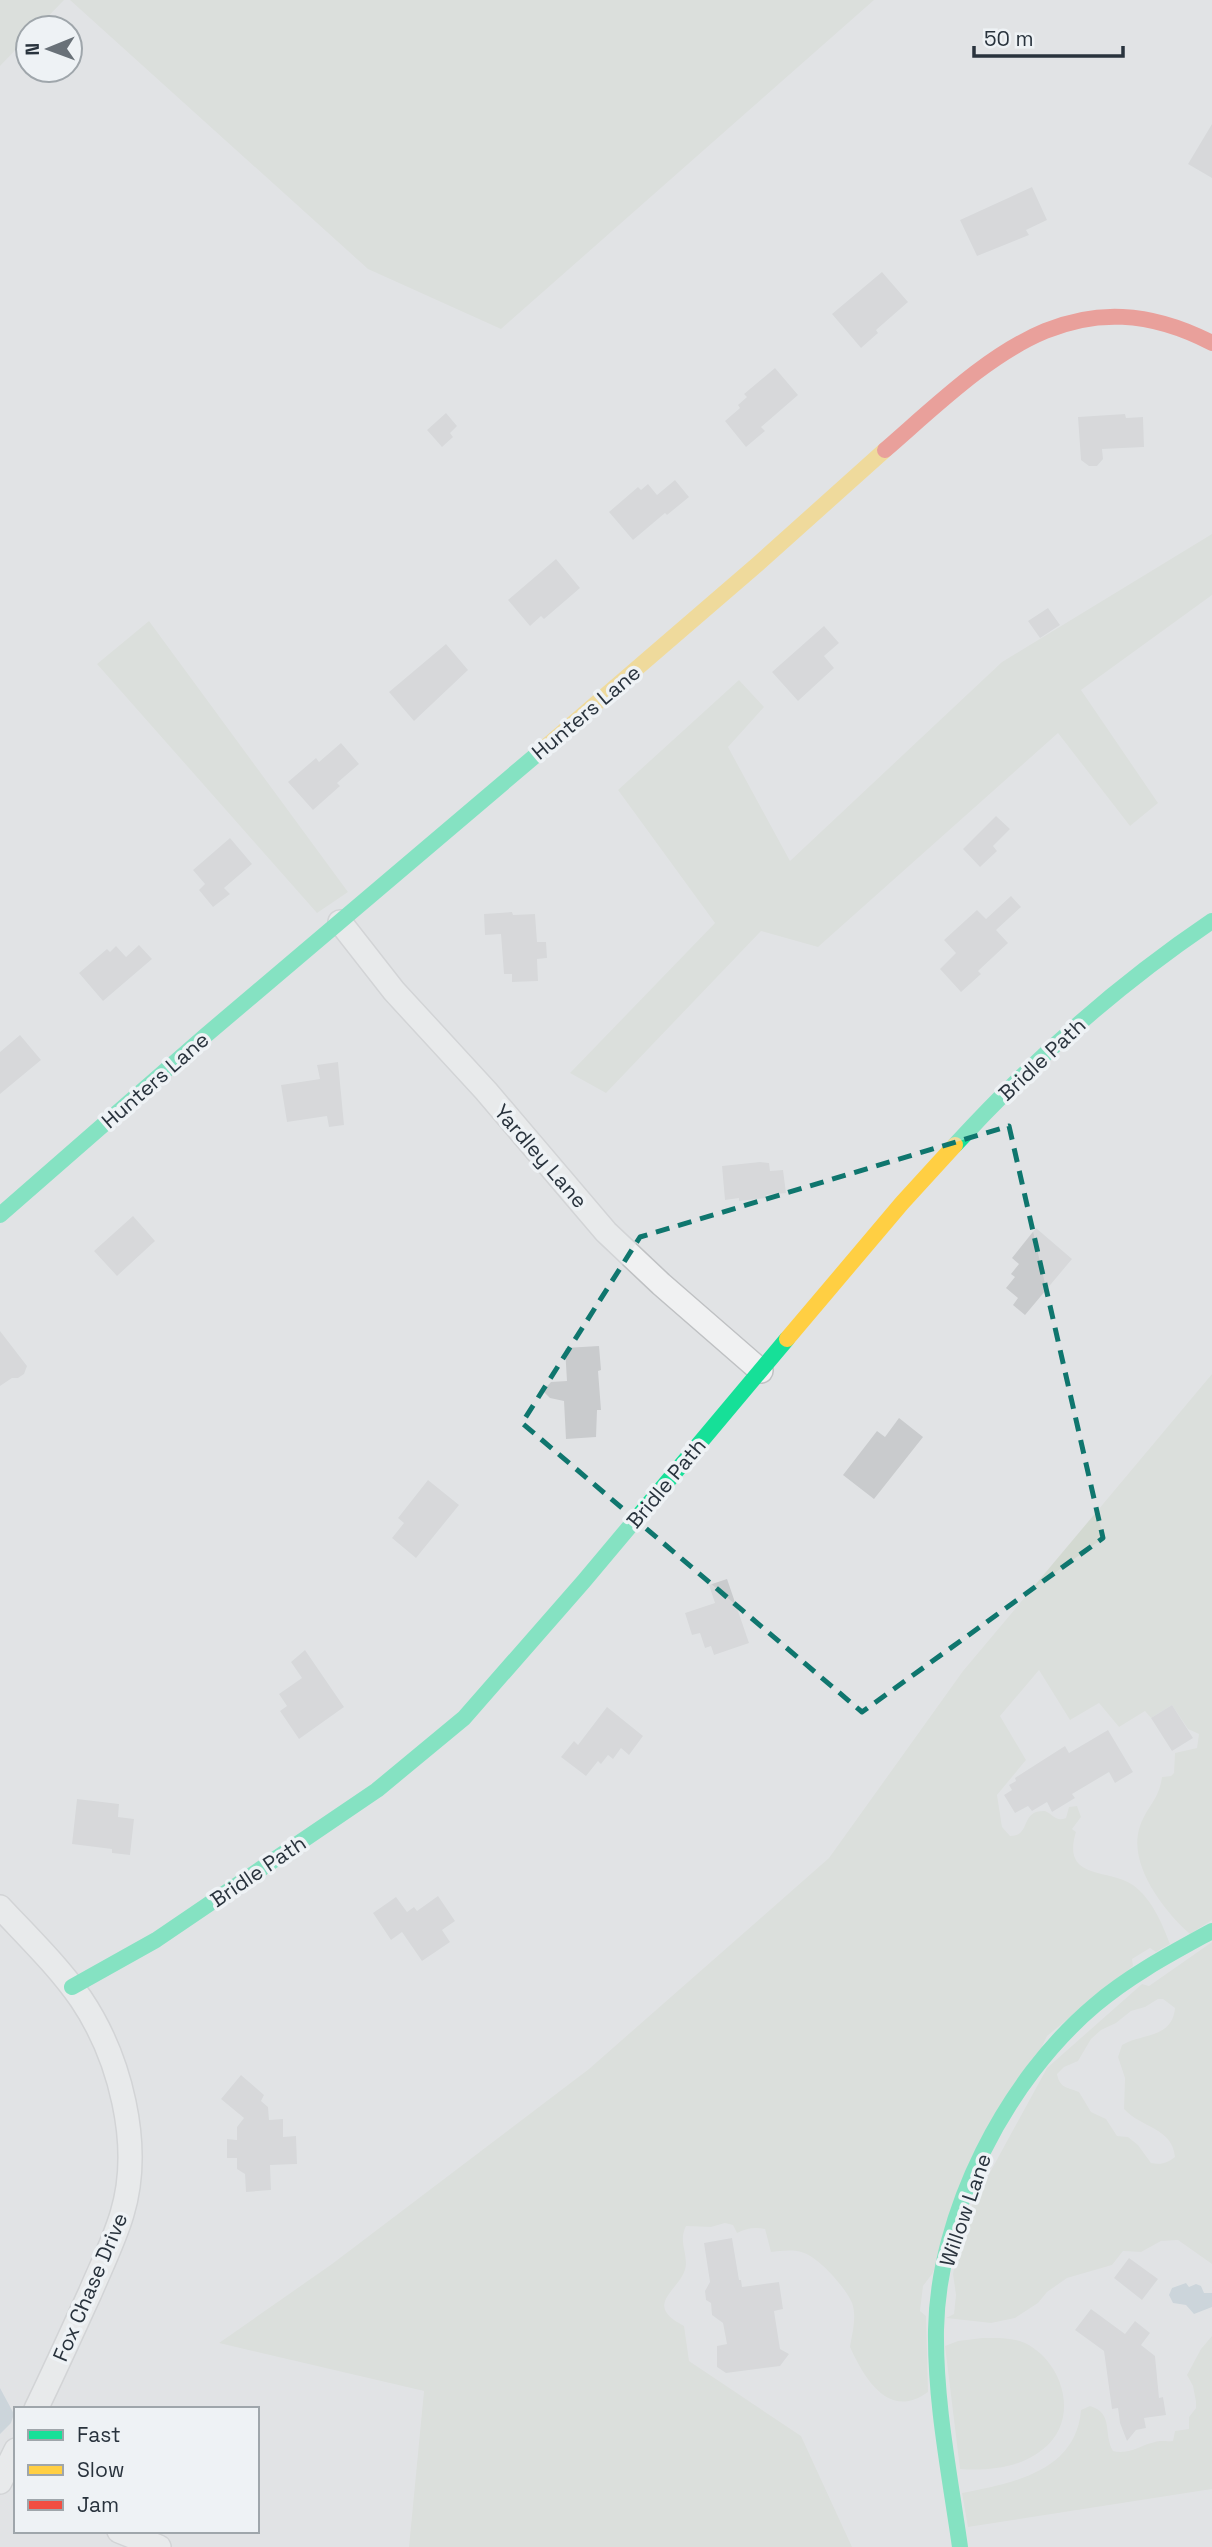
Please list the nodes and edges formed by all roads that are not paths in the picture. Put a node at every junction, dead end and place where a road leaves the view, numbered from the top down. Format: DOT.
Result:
graph roads {
  1 [pos="1212,343"];
  2 [pos="1212,921"];
  3 [pos="340,922"];
  4 [pos="0,1215"];
  5 [pos="761,1371"];
  6 [pos="0,1907"];
  7 [pos="1212,1931"];
  8 [pos="72,1987"];
  9 [pos="37,2407"];
  10 [pos="14,2454"];
  11 [pos="0,2483"];
  12 [pos="124,2533"];
  13 [pos="159,2547"];
  14 [pos="960,2547"];
  1 -- 3 [label="street, Hunters Lane"];
  2 -- 5 [label="street, Bridle Path"];
  3 -- 4 [label="street, Hunters Lane"];
  3 -- 5 [label="street, Yardley Lane"];
  5 -- 8 [label="street, Bridle Path"];
  6 -- 8 [label="street, Fox Chase Drive"];
  7 -- 14 [label="street, Willow Lane"];
  8 -- 9 [label="street, Fox Chase Drive"];
  10 -- 11 [label="street"];
  12 -- 13 [label="street"];
}
